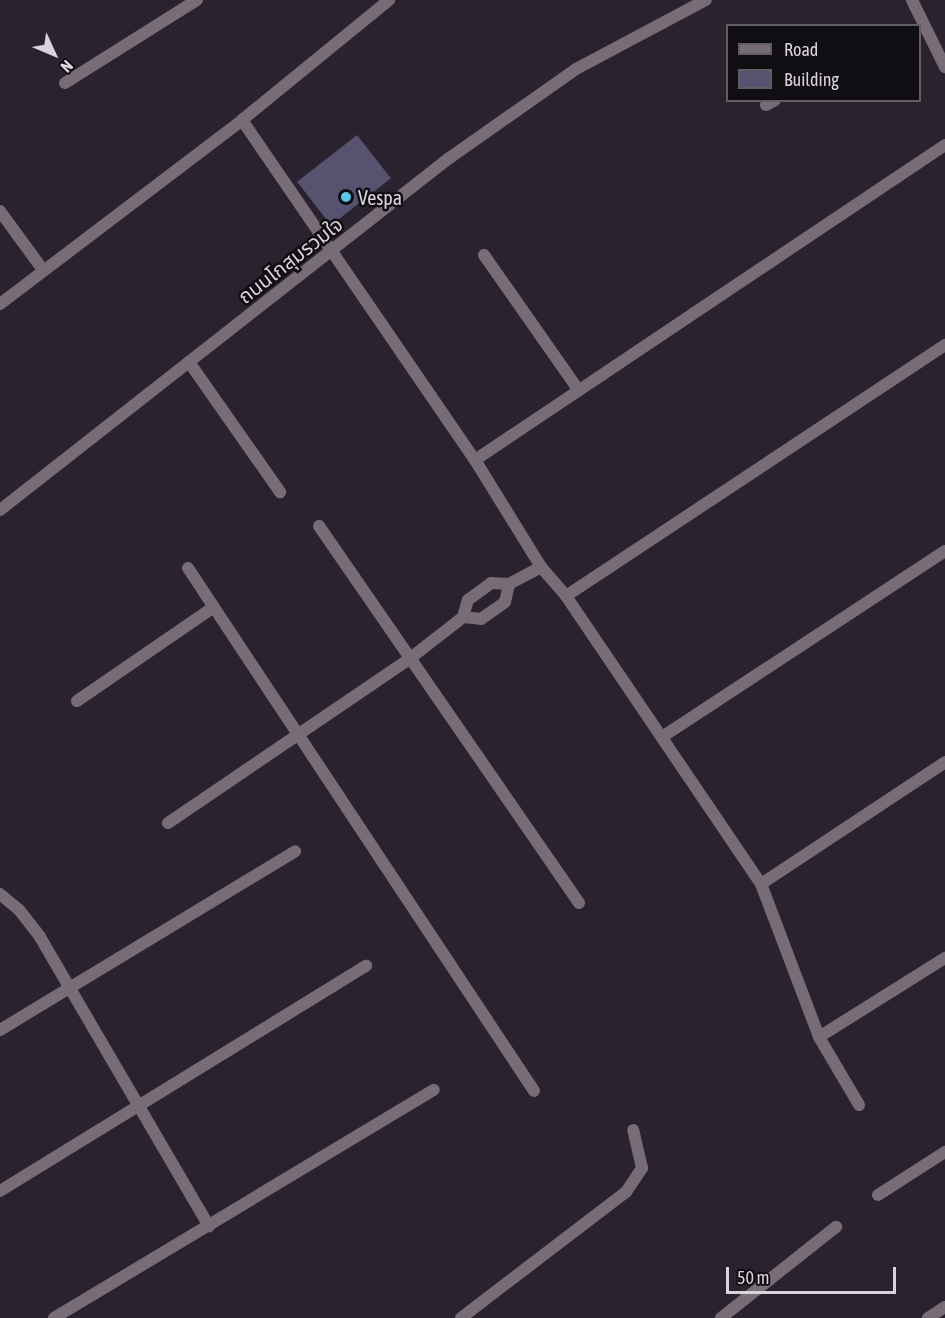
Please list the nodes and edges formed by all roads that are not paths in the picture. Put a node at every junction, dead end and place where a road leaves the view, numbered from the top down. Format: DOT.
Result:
graph roads {
  1 [pos="197,0"];
  2 [pos="389,0"];
  3 [pos="706,0"];
  4 [pos="912,0"];
  5 [pos="921,24"];
  6 [pos="922,28"];
  7 [pos="945,68"];
  8 [pos="65,83"];
  9 [pos="242,120"];
  10 [pos="945,145"];
  11 [pos="0,211"];
  12 [pos="333,252"];
  13 [pos="484,255"];
  14 [pos="43,270"];
  15 [pos="0,304"];
  16 [pos="945,345"];
  17 [pos="189,362"];
  18 [pos="578,389"];
  19 [pos="475,460"];
  20 [pos="280,492"];
  21 [pos="0,510"];
  22 [pos="319,526"];
  23 [pos="945,551"];
  24 [pos="541,567"];
  25 [pos="188,568"];
  26 [pos="509,584"];
  27 [pos="566,596"];
  28 [pos="214,607"];
  29 [pos="463,617"];
  30 [pos="408,660"];
  31 [pos="77,701"];
  32 [pos="299,734"];
  33 [pos="662,736"];
  34 [pos="945,762"];
  35 [pos="168,823"];
  36 [pos="295,851"];
  37 [pos="761,884"];
  38 [pos="0,894"];
  39 [pos="579,903"];
  40 [pos="945,958"];
  41 [pos="366,966"];
  42 [pos="69,988"];
  43 [pos="0,1030"];
  44 [pos="819,1037"];
  45 [pos="434,1090"];
  46 [pos="534,1091"];
  47 [pos="859,1105"];
  48 [pos="137,1107"];
  49 [pos="633,1130"];
  50 [pos="945,1152"];
  51 [pos="0,1191"];
  52 [pos="878,1195"];
  53 [pos="209,1226"];
  54 [pos="836,1227"];
  55 [pos="945,1307"];
  56 [pos="54,1318"];
  57 [pos="461,1318"];
  58 [pos="721,1318"];
  59 [pos="928,1318"];
  1 -- 8 [label="street"];
  2 -- 9 [label="street"];
  3 -- 12 [label="street, ถนนโกสุมรวมใจ"];
  4 -- 5 [label="street"];
  6 -- 7 [label="street"];
  9 -- 12 [label="street"];
  9 -- 14 [label="street"];
  10 -- 18 [label="street"];
  11 -- 14 [label="street"];
  12 -- 17 [label="street, ถนนโกสุมรวมใจ"];
  12 -- 19 [label="street"];
  13 -- 18 [label="street"];
  14 -- 15 [label="street"];
  16 -- 27 [label="street"];
  17 -- 20 [label="street"];
  17 -- 21 [label="street, ถนนโกสุมรวมใจ"];
  18 -- 19 [label="street"];
  19 -- 24 [label="street"];
  22 -- 30 [label="street"];
  23 -- 33 [label="street"];
  24 -- 26 [label="street"];
  24 -- 27 [label="street"];
  25 -- 28 [label="street"];
  26 -- 29 [label="street"];
  26 -- 29 [label="street"];
  27 -- 33 [label="street"];
  28 -- 31 [label="street"];
  28 -- 32 [label="street"];
  29 -- 30 [label="street"];
  30 -- 32 [label="street"];
  30 -- 39 [label="street"];
  32 -- 35 [label="street"];
  32 -- 46 [label="street"];
  33 -- 37 [label="street"];
  34 -- 37 [label="street"];
  36 -- 42 [label="street"];
  37 -- 44 [label="street"];
  38 -- 42 [label="street"];
  40 -- 44 [label="street"];
  41 -- 48 [label="street"];
  42 -- 43 [label="street"];
  42 -- 48 [label="street"];
  44 -- 47 [label="street"];
  45 -- 53 [label="street"];
  48 -- 51 [label="street"];
  48 -- 53 [label="street"];
  49 -- 57 [label="street"];
  50 -- 52 [label="street"];
  53 -- 56 [label="street"];
  54 -- 58 [label="street"];
  55 -- 59 [label="street"];
}
